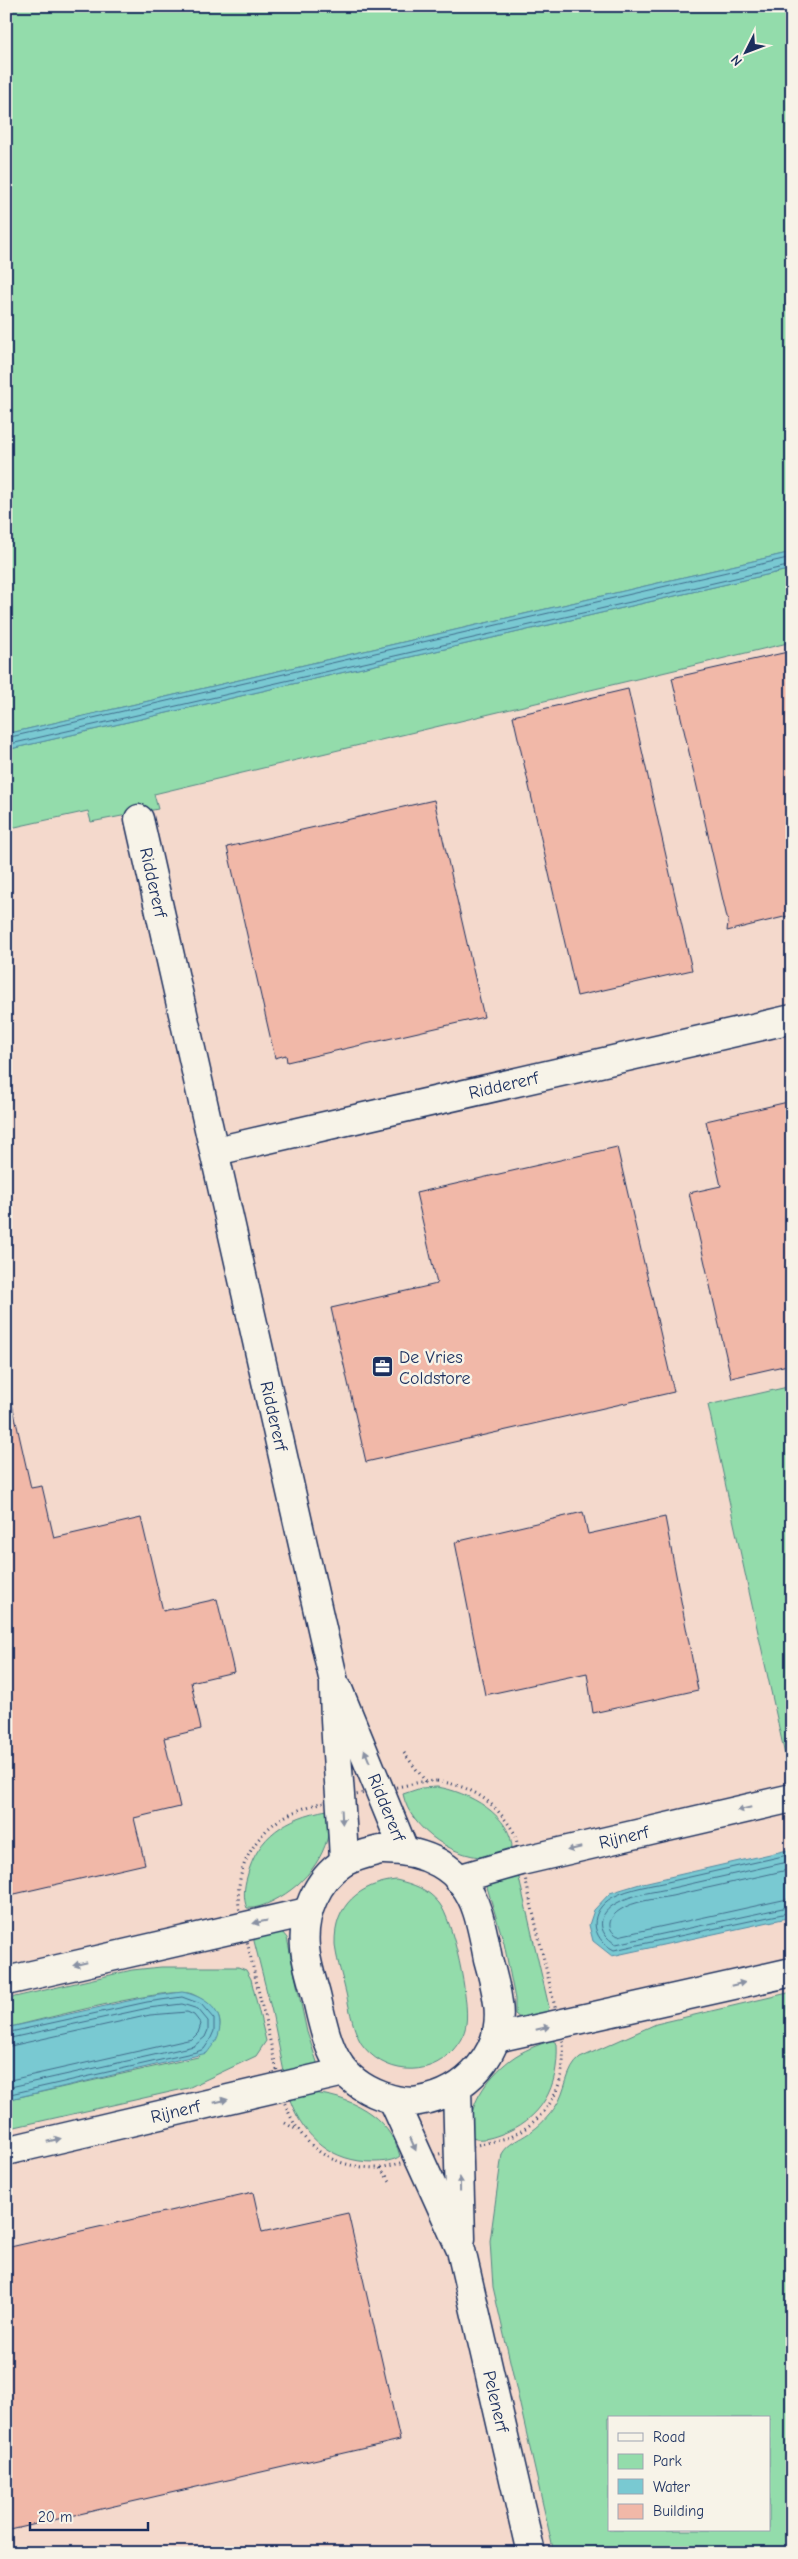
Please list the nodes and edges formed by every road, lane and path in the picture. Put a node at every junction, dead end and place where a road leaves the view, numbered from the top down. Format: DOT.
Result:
graph roads {
  1 [pos="139,819"];
  2 [pos="792,1018"];
  3 [pos="216,1152"];
  4 [pos="334,1682"];
  5 [pos="381,1791"];
  6 [pos="792,1798"];
  7 [pos="342,1800"];
  8 [pos="404,1850"];
  9 [pos="522,1861"];
  10 [pos="344,1862"];
  11 [pos="458,1879"];
  12 [pos="307,1912"];
  13 [pos="243,1925"];
  14 [pos="792,1972"];
  15 [pos="6,1981"];
  16 [pos="558,2024"];
  17 [pos="496,2038"];
  18 [pos="344,2072"];
  19 [pos="281,2087"];
  20 [pos="457,2088"];
  21 [pos="393,2100"];
  22 [pos="459,2150"];
  23 [pos="6,2151"];
  24 [pos="419,2158"];
  25 [pos="461,2250"];
  26 [pos="532,2553"];
  1 -- 3 [label="street, Riddererf"];
  2 -- 3 [label="street, Riddererf"];
  3 -- 4 [label="street, Riddererf"];
  5 -- 4 [label="street, Riddererf, one-way"];
  4 -- 7 [label="street, Riddererf"];
  5 -- 7 [label="path"];
  5 -- 8 [label="street, Riddererf"];
  5 -- 9 [label="path"];
  6 -- 9 [label="street, Rijnerf, one-way"];
  7 -- 10 [label="street, Riddererf, one-way"];
  7 -- 13 [label="path"];
  8 -- 10 [label="street"];
  8 -- 11 [label="street"];
  9 -- 11 [label="street, Rijnerf"];
  9 -- 16 [label="path"];
  10 -- 12 [label="street"];
  11 -- 17 [label="street"];
  12 -- 13 [label="street, one-way"];
  12 -- 18 [label="street"];
  13 -- 15 [label="street, one-way"];
  13 -- 19 [label="path"];
  16 -- 14 [label="street, one-way"];
  17 -- 16 [label="street, one-way"];
  16 -- 22 [label="path"];
  17 -- 20 [label="street"];
  18 -- 19 [label="street, Rijnerf"];
  18 -- 21 [label="street"];
  23 -- 19 [label="street, Rijnerf, one-way"];
  19 -- 24 [label="path"];
  20 -- 21 [label="street"];
  20 -- 22 [label="street, Pelenerf"];
  21 -- 24 [label="street, Pelenerf, one-way"];
  22 -- 24 [label="path"];
  25 -- 22 [label="street, Pelenerf, one-way"];
  24 -- 25 [label="street, Pelenerf"];
  25 -- 26 [label="street, Pelenerf"];
}
